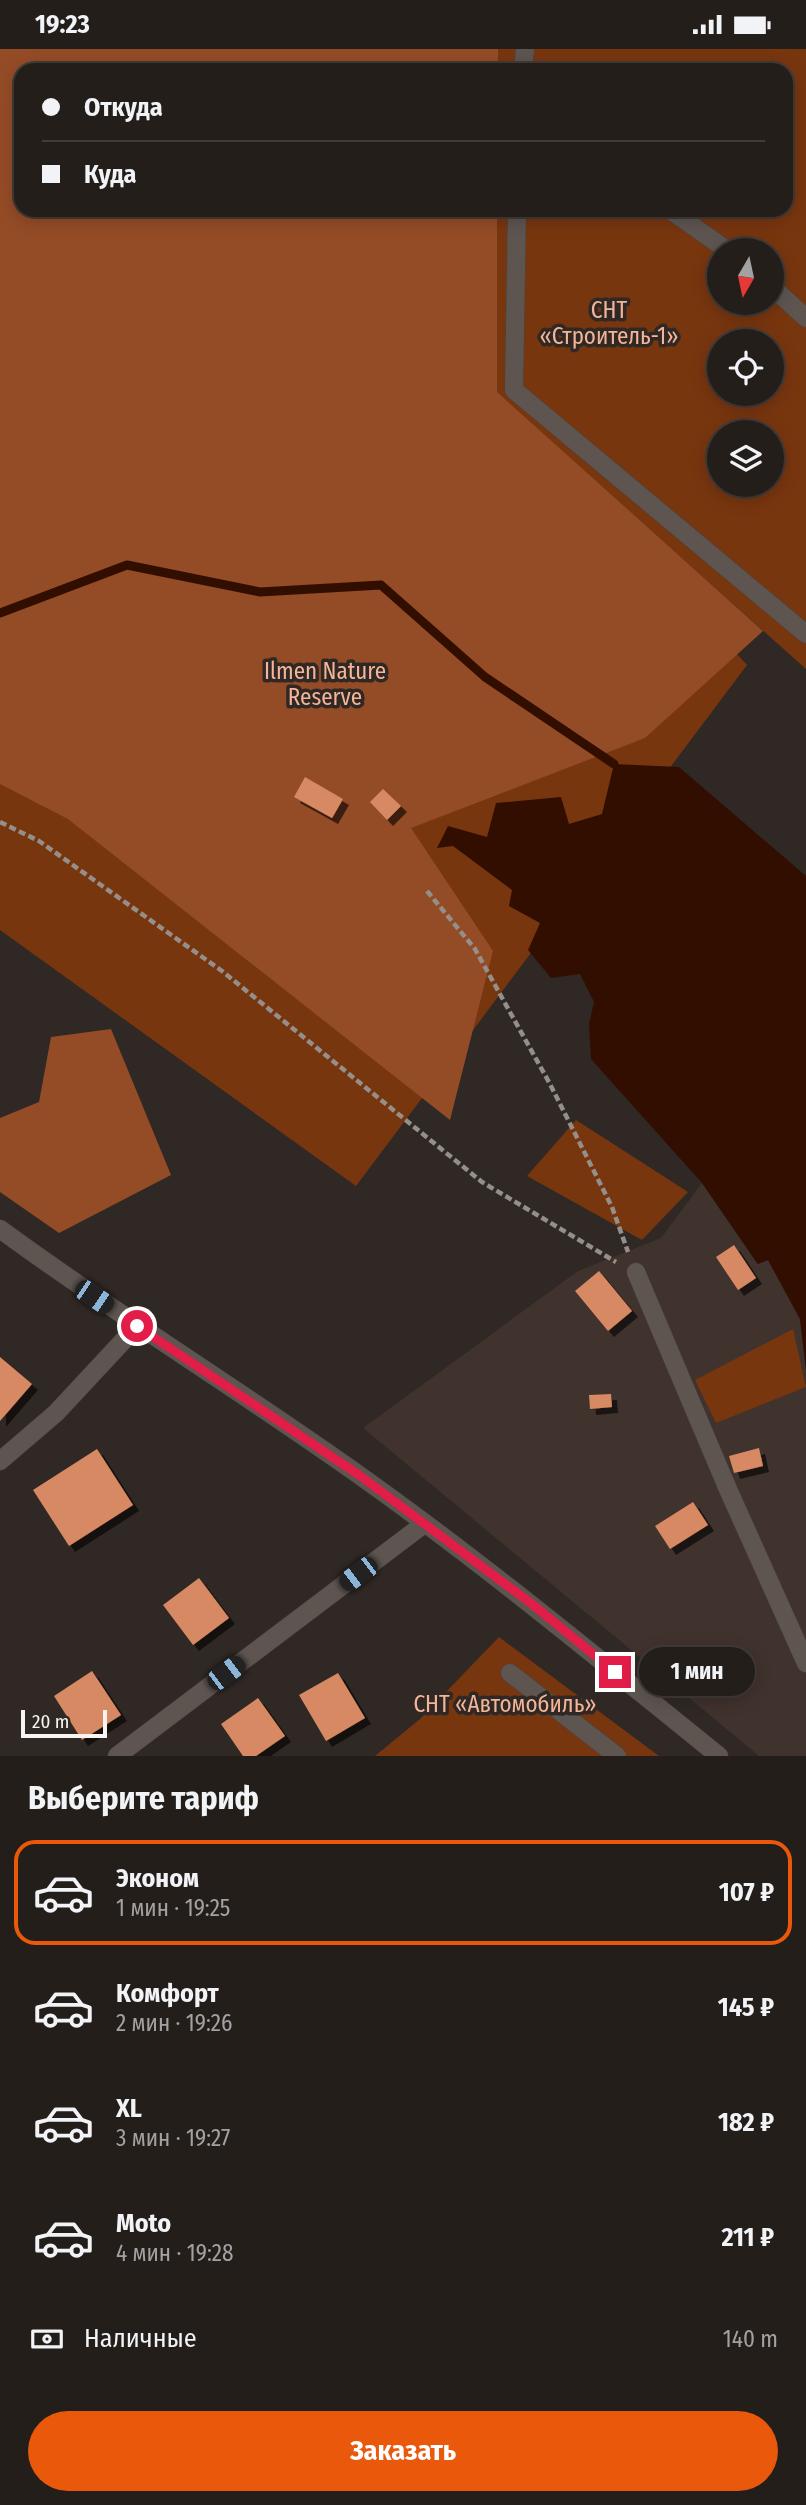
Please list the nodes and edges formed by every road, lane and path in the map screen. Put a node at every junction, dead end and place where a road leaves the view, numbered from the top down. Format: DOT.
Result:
graph roads {
  1 [pos="517,217"];
  2 [pos="680,217"];
  3 [pos="710,238"];
  4 [pos="784,298"];
  5 [pos="806,319"];
  6 [pos="806,633"];
  7 [pos="0,822"];
  8 [pos="426,891"];
  9 [pos="0,1229"];
  10 [pos="636,1272"];
  11 [pos="137,1326"];
  12 [pos="0,1461"];
  13 [pos="424,1524"];
  14 [pos="806,1663"];
  15 [pos="510,1673"];
  16 [pos="117,1756"];
  17 [pos="617,1756"];
  18 [pos="719,1756"];
  1 -- 6 [label="lane"];
  2 -- 3 [label="lane"];
  4 -- 5 [label="lane"];
  7 -- 10 [label="path"];
  8 -- 10 [label="path"];
  9 -- 11 [label="lane"];
  10 -- 14 [label="lane"];
  11 -- 12 [label="lane"];
  11 -- 13 [label="lane"];
  13 -- 16 [label="lane"];
  13 -- 18 [label="lane"];
  15 -- 17 [label="lane"];
}
